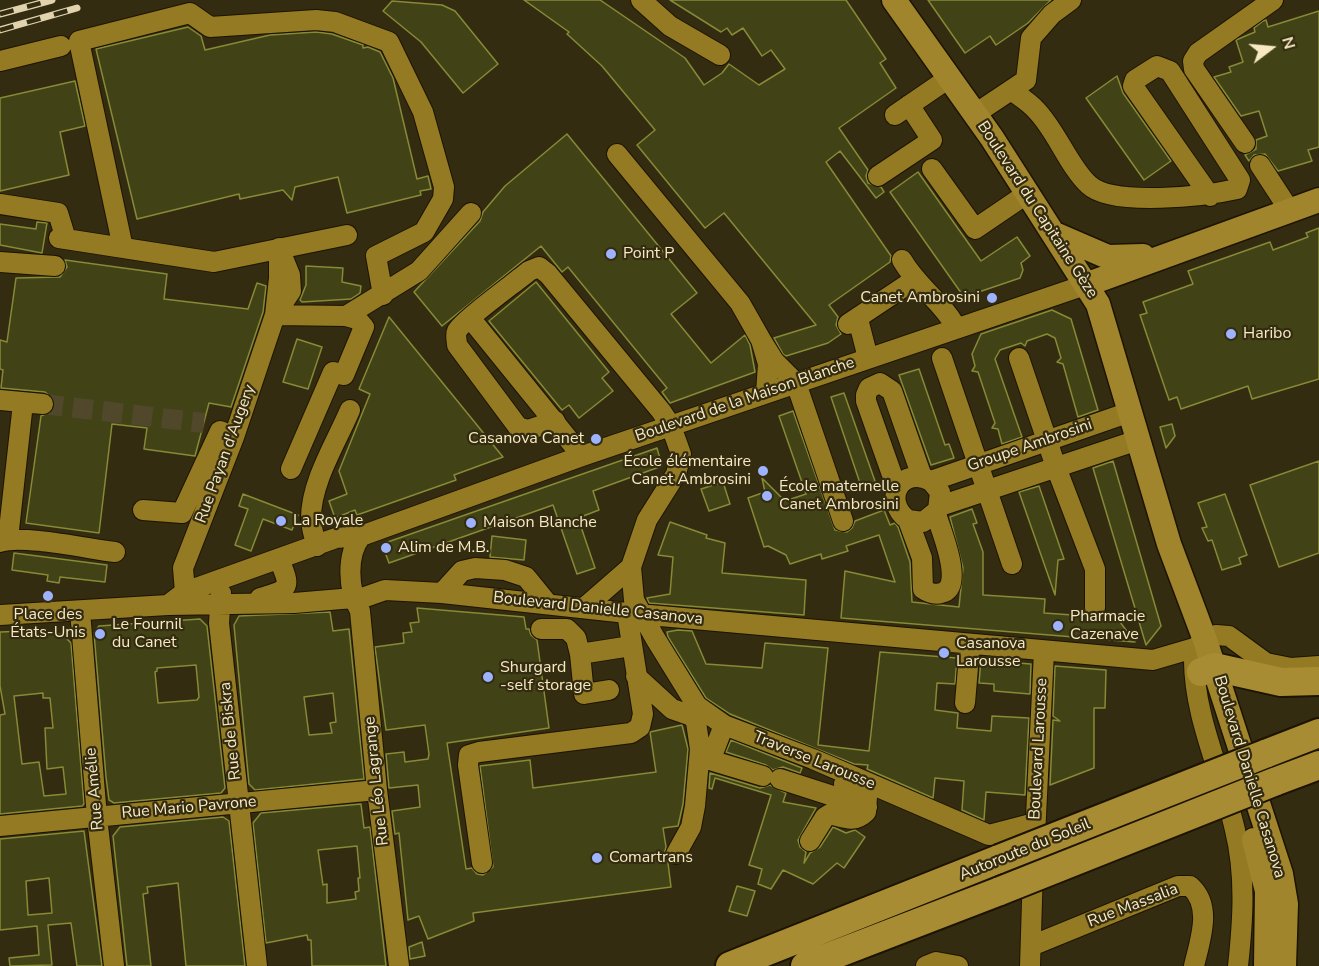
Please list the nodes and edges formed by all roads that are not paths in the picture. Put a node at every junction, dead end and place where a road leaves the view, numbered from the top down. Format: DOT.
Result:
graph roads {
  1 [pos="641,0"];
  2 [pos="894,0"];
  3 [pos="1071,0"];
  4 [pos="1273,0"];
  5 [pos="61,46"];
  6 [pos="720,55"];
  7 [pos="0,61"];
  8 [pos="949,78"];
  9 [pos="1011,90"];
  10 [pos="975,114"];
  11 [pos="1245,143"];
  12 [pos="617,154"];
  13 [pos="1260,165"];
  14 [pos="932,169"];
  15 [pos="878,176"];
  16 [pos="1028,193"];
  17 [pos="1210,195"];
  18 [pos="1319,200"];
  19 [pos="0,204"];
  20 [pos="1290,211"];
  21 [pos="471,213"];
  22 [pos="347,235"];
  23 [pos="1057,235"];
  24 [pos="123,248"];
  25 [pos="279,248"];
  26 [pos="1184,249"];
  27 [pos="902,260"];
  28 [pos="0,262"];
  29 [pos="55,266"];
  30 [pos="914,280"];
  31 [pos="1088,284"];
  32 [pos="383,295"];
  33 [pos="274,315"];
  34 [pos="346,316"];
  35 [pos="471,319"];
  36 [pos="956,327"];
  37 [pos="761,340"];
  38 [pos="942,357"];
  39 [pos="868,358"];
  40 [pos="1019,358"];
  41 [pos="796,383"];
  42 [pos="766,393"];
  43 [pos="0,400"];
  44 [pos="350,410"];
  45 [pos="1130,412"];
  46 [pos="555,421"];
  47 [pos="671,426"];
  48 [pos="220,431"];
  49 [pos="1047,439"];
  50 [pos="1138,440"];
  51 [pos="582,456"];
  52 [pos="978,463"];
  53 [pos="1056,467"];
  54 [pos="291,469"];
  55 [pos="926,479"];
  56 [pos="897,489"];
  57 [pos="987,490"];
  58 [pos="143,510"];
  59 [pos="938,510"];
  60 [pos="908,520"];
  61 [pos="843,521"];
  62 [pos="361,536"];
  63 [pos="4,540"];
  64 [pos="316,546"];
  65 [pos="115,552"];
  66 [pos="279,559"];
  67 [pos="1012,564"];
  68 [pos="260,566"];
  69 [pos="352,566"];
  70 [pos="631,567"];
  71 [pos="385,590"];
  72 [pos="185,592"];
  73 [pos="441,593"];
  74 [pos="352,597"];
  75 [pos="228,604"];
  76 [pos="548,604"];
  77 [pos="168,605"];
  78 [pos="584,608"];
  79 [pos="1095,608"];
  80 [pos="80,611"];
  81 [pos="634,614"];
  82 [pos="0,615"];
  83 [pos="541,629"];
  84 [pos="970,644"];
  85 [pos="631,646"];
  86 [pos="1044,651"];
  87 [pos="580,654"];
  88 [pos="1204,657"];
  89 [pos="1319,666"];
  90 [pos="636,676"];
  91 [pos="1319,681"];
  92 [pos="609,690"];
  93 [pos="965,703"];
  94 [pos="724,725"];
  95 [pos="1319,733"];
  96 [pos="813,759"];
  97 [pos="1319,765"];
  98 [pos="377,790"];
  99 [pos="239,803"];
  100 [pos="867,807"];
  101 [pos="97,817"];
  102 [pos="1035,823"];
  103 [pos="0,826"];
  104 [pos="810,841"];
  105 [pos="676,854"];
  106 [pos="482,863"];
  107 [pos="1032,919"];
  108 [pos="1031,946"];
  109 [pos="1269,964"];
  110 [pos="114,966"];
  111 [pos="257,966"];
  112 [pos="399,966"];
  113 [pos="730,966"];
  114 [pos="805,966"];
  115 [pos="926,966"];
  116 [pos="958,966"];
  117 [pos="1019,966"];
  118 [pos="1030,966"];
  119 [pos="1194,966"];
  120 [pos="1238,966"];
  1 -- 6 [label="street"];
  2 -- 8 [label="main road, Boulevard du Capitaine Gèze"];
  3 -- 9 [label="street"];
  4 -- 11 [label="street"];
  5 -- 7 [label="street"];
  8 -- 10 [label="main road, Boulevard du Capitaine Gèze"];
  8 -- 15 [label="street"];
  9 -- 10 [label="street"];
  9 -- 17 [label="street"];
  10 -- 16 [label="main road, Boulevard du Capitaine Gèze"];
  12 -- 37 [label="street"];
  13 -- 20 [label="street"];
  14 -- 16 [label="street"];
  16 -- 23 [label="main road, Boulevard du Capitaine Gèze"];
  17 -- 17 [label="street"];
  18 -- 20 [label="main road"];
  19 -- 24 [label="street"];
  20 -- 26 [label="main road"];
  21 -- 32 [label="street"];
  22 -- 25 [label="street"];
  23 -- 26 [label="main road"];
  23 -- 31 [label="main road, Boulevard du Capitaine Gèze"];
  24 -- 25 [label="street"];
  24 -- 32 [label="street"];
  25 -- 33 [label="street, Rue Payan d'Augery"];
  26 -- 31 [label="main road"];
  27 -- 30 [label="street"];
  28 -- 29 [label="street"];
  30 -- 36 [label="street"];
  30 -- 39 [label="street"];
  31 -- 36 [label="street, Boulevard de la Maison Blanche"];
  31 -- 45 [label="main road, Boulevard du Capitaine Gèze"];
  32 -- 34 [label="street"];
  33 -- 34 [label="street"];
  33 -- 48 [label="street, Rue Payan d'Augery"];
  34 -- 54 [label="street"];
  35 -- 46 [label="street"];
  35 -- 46 [label="street"];
  35 -- 47 [label="street"];
  36 -- 39 [label="street, Boulevard de la Maison Blanche"];
  37 -- 41 [label="street"];
  37 -- 42 [label="street"];
  38 -- 52 [label="street"];
  39 -- 41 [label="street, Boulevard de la Maison Blanche"];
  40 -- 49 [label="street"];
  41 -- 42 [label="street, Boulevard de la Maison Blanche"];
  41 -- 61 [label="street"];
  42 -- 47 [label="street, Boulevard de la Maison Blanche"];
  43 -- 63 [label="street"];
  44 -- 64 [label="street"];
  45 -- 49 [label="street, Groupe Ambrosini"];
  45 -- 50 [label="main road, Boulevard du Capitaine Gèze"];
  46 -- 51 [label="street"];
  47 -- 51 [label="street, Boulevard de la Maison Blanche"];
  47 -- 70 [label="street"];
  48 -- 58 [label="street"];
  48 -- 72 [label="street, Rue Payan d'Augery"];
  49 -- 52 [label="street, Groupe Ambrosini"];
  49 -- 53 [label="street"];
  50 -- 53 [label="street, Groupe Ambrosini"];
  50 -- 88 [label="main road, Boulevard du Capitaine Gèze"];
  51 -- 62 [label="street, Boulevard de la Maison Blanche"];
  52 -- 55 [label="street, Groupe Ambrosini"];
  52 -- 57 [label="street"];
  53 -- 57 [label="street, Groupe Ambrosini"];
  53 -- 79 [label="street"];
  55 -- 56 [label="street, Groupe Ambrosini"];
  55 -- 56 [label="street"];
  55 -- 59 [label="street"];
  56 -- 60 [label="street"];
  57 -- 59 [label="street, Groupe Ambrosini"];
  57 -- 67 [label="street"];
  59 -- 60 [label="street, Groupe Ambrosini"];
  59 -- 60 [label="street"];
  62 -- 64 [label="street, Boulevard de la Maison Blanche"];
  62 -- 69 [label="street, Rue Léo Lagrange"];
  63 -- 65 [label="street"];
  64 -- 66 [label="street, Boulevard de la Maison Blanche"];
  66 -- 68 [label="street, Boulevard de la Maison Blanche"];
  66 -- 75 [label="street"];
  68 -- 72 [label="street, Boulevard de la Maison Blanche"];
  68 -- 75 [label="street"];
  69 -- 71 [label="street"];
  69 -- 74 [label="street, Rue Léo Lagrange"];
  70 -- 78 [label="street"];
  70 -- 81 [label="street"];
  71 -- 73 [label="street, Boulevard Danielle Casanova"];
  71 -- 74 [label="street, Boulevard Danielle Casanova"];
  72 -- 77 [label="street, Boulevard de la Maison Blanche"];
  73 -- 76 [label="street, Boulevard Danielle Casanova"];
  73 -- 76 [label="street"];
  74 -- 75 [label="street, Boulevard Danielle Casanova"];
  74 -- 98 [label="street, Rue Léo Lagrange"];
  75 -- 77 [label="street, Boulevard Danielle Casanova"];
  75 -- 99 [label="street, Rue de Biskra"];
  76 -- 78 [label="street, Boulevard Danielle Casanova"];
  77 -- 80 [label="street, Boulevard Danielle Casanova"];
  78 -- 81 [label="street, Boulevard Danielle Casanova"];
  80 -- 82 [label="street, Boulevard Danielle Casanova"];
  80 -- 101 [label="street, Rue Amélie"];
  81 -- 84 [label="street, Boulevard Danielle Casanova"];
  81 -- 85 [label="street"];
  81 -- 94 [label="street, Traverse Larousse"];
  83 -- 87 [label="street"];
  84 -- 86 [label="street, Boulevard Danielle Casanova"];
  84 -- 93 [label="street"];
  85 -- 87 [label="street"];
  85 -- 90 [label="street"];
  86 -- 88 [label="street, Boulevard Danielle Casanova"];
  86 -- 102 [label="street, Boulevard Larousse"];
  87 -- 92 [label="street"];
  88 -- 89 [label="street"];
  88 -- 91 [label="highway"];
  88 -- 109 [label="main road, Boulevard Danielle Casanova"];
  88 -- 109 [label="main road, Boulevard Danielle Casanova"];
  88 -- 120 [label="street"];
  90 -- 105 [label="street"];
  90 -- 106 [label="street"];
  94 -- 96 [label="street, Traverse Larousse"];
  94 -- 100 [label="street"];
  95 -- 113 [label="highway, Autoroute du Soleil, bridge"];
  96 -- 100 [label="street"];
  96 -- 102 [label="street, Traverse Larousse"];
  97 -- 114 [label="highway, Autoroute du Soleil, bridge"];
  98 -- 99 [label="street, Rue Mario Pavrone"];
  98 -- 112 [label="street, Rue Léo Lagrange"];
  99 -- 101 [label="street, Rue Mario Pavrone"];
  99 -- 111 [label="street, Rue de Biskra"];
  100 -- 104 [label="street"];
  101 -- 103 [label="street, Rue Mario Pavrone"];
  101 -- 110 [label="street, Rue Amélie"];
  102 -- 107 [label="street, Boulevard Larousse"];
  107 -- 108 [label="street, Boulevard Larousse"];
  107 -- 117 [label="street, Boulevard Larousse"];
  108 -- 118 [label="street, Boulevard Larousse"];
  108 -- 119 [label="street, Rue Massalia"];
  115 -- 116 [label="street"];
}
